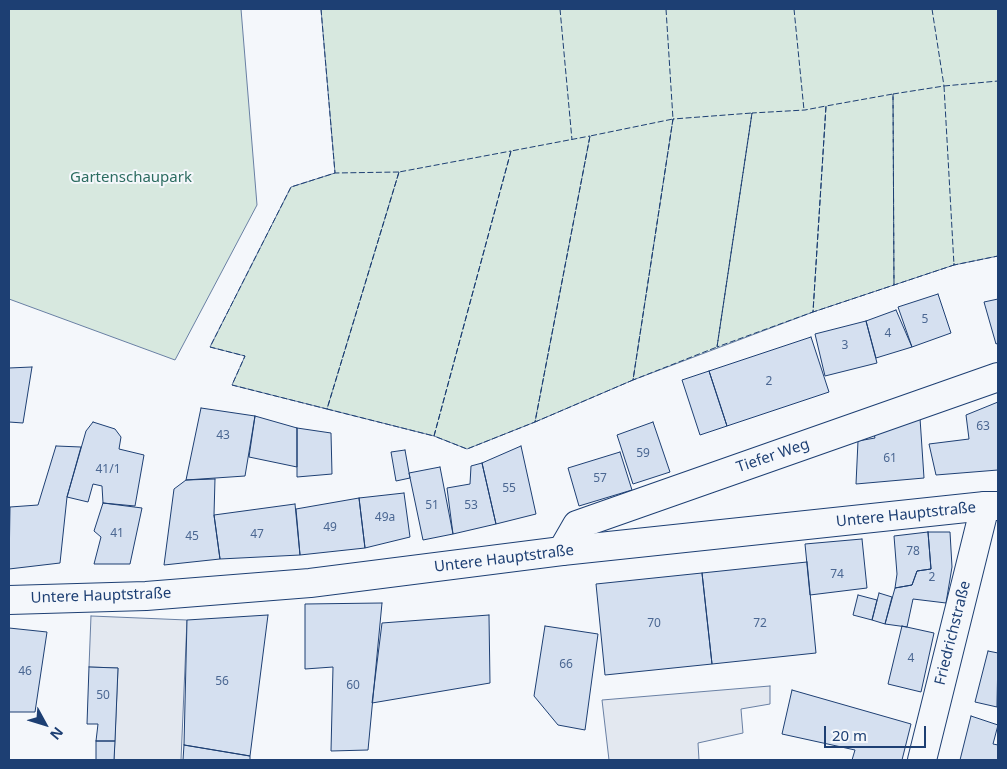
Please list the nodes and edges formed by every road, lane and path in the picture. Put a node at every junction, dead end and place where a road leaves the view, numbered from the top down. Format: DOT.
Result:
graph roads {
  1 [pos="998,377"];
  2 [pos="992,506"];
  3 [pos="562,551"];
  4 [pos="9,600"];
  5 [pos="922,760"];
  1 -- 3 [label="main road, Tiefer Weg"];
  2 -- 3 [label="main road, Untere Hauptstraße"];
  2 -- 5 [label="main road, Friedrichstraße"];
  3 -- 4 [label="main road, Untere Hauptstraße"];
}
